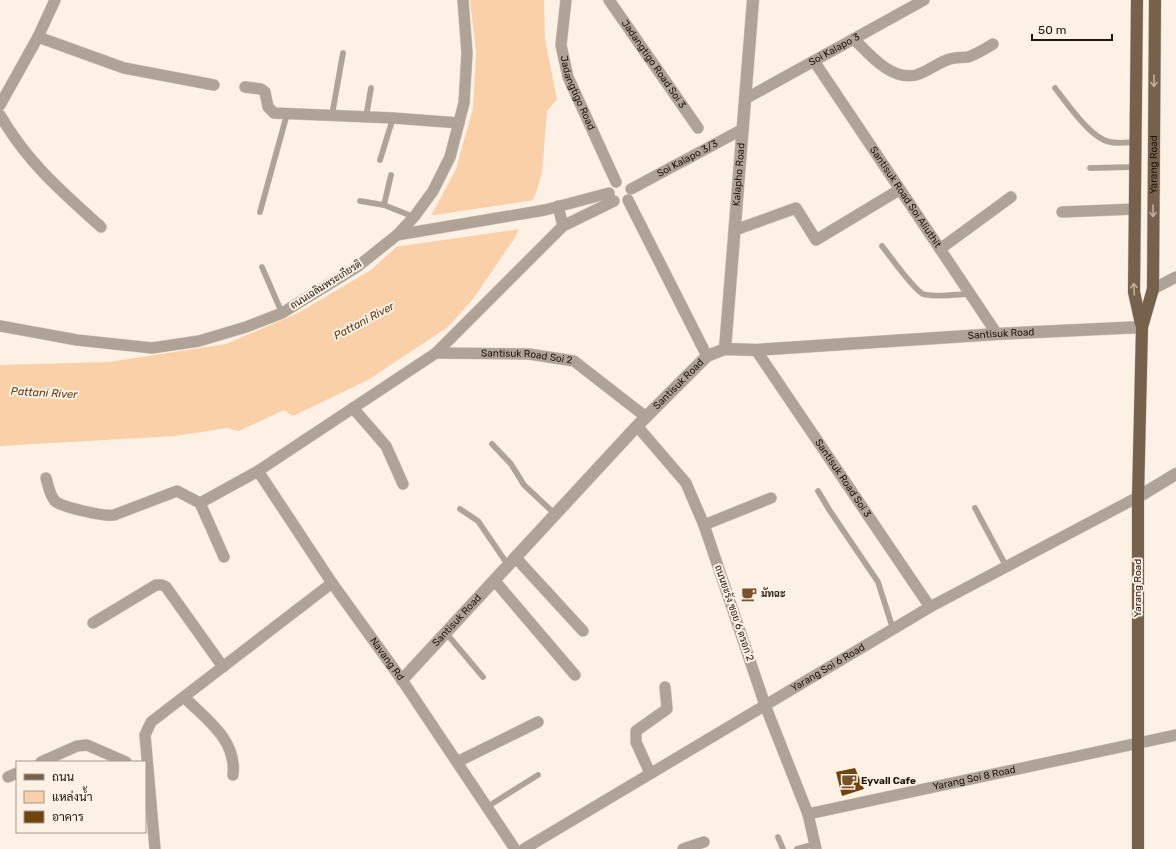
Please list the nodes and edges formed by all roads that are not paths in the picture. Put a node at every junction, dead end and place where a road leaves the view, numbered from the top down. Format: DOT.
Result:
graph roads {
  1 [pos="54,0"];
  2 [pos="463,0"];
  3 [pos="566,0"];
  4 [pos="609,0"];
  5 [pos="753,0"];
  6 [pos="924,0"];
  7 [pos="1137,0"];
  8 [pos="1155,0"];
  9 [pos="38,37"];
  10 [pos="854,39"];
  11 [pos="993,44"];
  12 [pos="343,53"];
  13 [pos="1137,55"];
  14 [pos="1154,56"];
  15 [pos="814,61"];
  16 [pos="214,85"];
  17 [pos="244,87"];
  18 [pos="371,88"];
  19 [pos="1055,88"];
  20 [pos="745,99"];
  21 [pos="0,106"];
  22 [pos="0,114"];
  23 [pos="287,114"];
  24 [pos="332,115"];
  25 [pos="366,117"];
  26 [pos="393,118"];
  27 [pos="459,123"];
  28 [pos="698,128"];
  29 [pos="743,129"];
  30 [pos="1135,142"];
  31 [pos="380,160"];
  32 [pos="1135,167"];
  33 [pos="1090,168"];
  34 [pos="391,175"];
  35 [pos="616,182"];
  36 [pos="900,190"];
  37 [pos="629,195"];
  38 [pos="612,197"];
  39 [pos="1011,197"];
  40 [pos="360,201"];
  41 [pos="384,206"];
  42 [pos="558,206"];
  43 [pos="1135,208"];
  44 [pos="260,212"];
  45 [pos="1062,212"];
  46 [pos="414,217"];
  47 [pos="563,226"];
  48 [pos="101,227"];
  49 [pos="735,230"];
  50 [pos="402,234"];
  51 [pos="882,246"];
  52 [pos="940,249"];
  53 [pos="262,267"];
  54 [pos="1176,277"];
  55 [pos="1153,289"];
  56 [pos="970,294"];
  57 [pos="282,313"];
  58 [pos="0,326"];
  59 [pos="1142,327"];
  60 [pos="997,334"];
  61 [pos="725,349"];
  62 [pos="756,350"];
  63 [pos="436,353"];
  64 [pos="707,356"];
  65 [pos="353,408"];
  66 [pos="646,417"];
  67 [pos="637,426"];
  68 [pos="492,444"];
  69 [pos="258,470"];
  70 [pos="1176,474"];
  71 [pos="46,478"];
  72 [pos="403,484"];
  73 [pos="818,490"];
  74 [pos="1138,497"];
  75 [pos="771,498"];
  76 [pos="200,503"];
  77 [pos="975,508"];
  78 [pos="460,509"];
  79 [pos="555,514"];
  80 [pos="704,525"];
  81 [pos="224,557"];
  82 [pos="512,561"];
  83 [pos="1006,566"];
  84 [pos="494,580"];
  85 [pos="332,583"];
  86 [pos="930,607"];
  87 [pos="93,623"];
  88 [pos="893,629"];
  89 [pos="583,631"];
  90 [pos="446,632"];
  91 [pos="223,667"];
  92 [pos="575,675"];
  93 [pos="483,677"];
  94 [pos="402,680"];
  95 [pos="665,687"];
  96 [pos="184,697"];
  97 [pos="765,705"];
  98 [pos="538,722"];
  99 [pos="1176,735"];
  100 [pos="1139,742"];
  101 [pos="43,761"];
  102 [pos="124,761"];
  103 [pos="457,762"];
  104 [pos="147,771"];
  105 [pos="650,773"];
  106 [pos="233,775"];
  107 [pos="538,775"];
  108 [pos="487,807"];
  109 [pos="808,814"];
  110 [pos="778,837"];
  111 [pos="704,842"];
  112 [pos="815,846"];
  113 [pos="155,849"];
  114 [pos="515,849"];
  115 [pos="524,849"];
  116 [pos="683,849"];
  117 [pos="783,849"];
  118 [pos="797,849"];
  119 [pos="1138,849"];
  1 -- 9 [label="street"];
  2 -- 27 [label="street, ถนนเฉลิมพระเกียรติ"];
  3 -- 35 [label="street, Jadangtigo Road"];
  4 -- 28 [label="street, Jadangtigo Road Soi 3"];
  5 -- 20 [label="street, Kalapho Road"];
  6 -- 10 [label="street, Soi Kalapo 3"];
  7 -- 13 [label="main road, Yarang Road"];
  8 -- 14 [label="main road, Yarang Road"];
  9 -- 16 [label="street"];
  9 -- 21 [label="street"];
  10 -- 11 [label="street"];
  10 -- 15 [label="street, Soi Kalapo 3"];
  12 -- 24 [label="lane"];
  13 -- 14 [label="main road"];
  13 -- 30 [label="main road, Yarang Road"];
  14 -- 55 [label="main road, Yarang Road, one-way"];
  15 -- 20 [label="street, Soi Kalapo 3"];
  15 -- 36 [label="street, Santisuk Road Soi Aliuthit"];
  17 -- 23 [label="street"];
  18 -- 25 [label="lane"];
  19 -- 30 [label="lane"];
  20 -- 29 [label="street, Kalapho Road"];
  22 -- 48 [label="street"];
  23 -- 24 [label="street"];
  23 -- 44 [label="lane"];
  24 -- 25 [label="street"];
  25 -- 26 [label="street"];
  26 -- 27 [label="street"];
  26 -- 31 [label="lane"];
  27 -- 46 [label="street, ถนนเฉลิมพระเกียรติ"];
  29 -- 37 [label="street, Soi Kalapo 3/3"];
  29 -- 49 [label="street, Kalapho Road"];
  30 -- 32 [label="main road, Yarang Road"];
  32 -- 33 [label="lane"];
  32 -- 43 [label="main road, Yarang Road"];
  34 -- 41 [label="lane"];
  35 -- 37 [label="street"];
  35 -- 38 [label="street"];
  36 -- 49 [label="street"];
  36 -- 52 [label="street, Santisuk Road Soi Aliuthit"];
  37 -- 38 [label="street"];
  37 -- 64 [label="street"];
  38 -- 42 [label="street"];
  38 -- 47 [label="street"];
  39 -- 52 [label="street"];
  40 -- 41 [label="lane"];
  41 -- 46 [label="lane"];
  42 -- 47 [label="street"];
  42 -- 50 [label="street"];
  43 -- 45 [label="street"];
  59 -- 43 [label="main road, Yarang Road, one-way"];
  46 -- 50 [label="street, ถนนเฉลิมพระเกียรติ"];
  47 -- 63 [label="street"];
  49 -- 61 [label="street, Kalapho Road"];
  50 -- 57 [label="street, ถนนเฉลิมพระเกียรติ"];
  51 -- 56 [label="lane"];
  52 -- 56 [label="street, Santisuk Road Soi Aliuthit"];
  53 -- 57 [label="lane"];
  54 -- 55 [label="street"];
  55 -- 59 [label="main road, Yarang Road"];
  56 -- 60 [label="street, Santisuk Road Soi Aliuthit"];
  57 -- 58 [label="street, ถนนเฉลิมพระเกียรติ"];
  59 -- 60 [label="street, Santisuk Road"];
  59 -- 74 [label="main road, Yarang Road"];
  60 -- 62 [label="street, Santisuk Road"];
  61 -- 62 [label="street, Santisuk Road"];
  61 -- 64 [label="street, Santisuk Road"];
  62 -- 86 [label="street, Santisuk Road Soi 3"];
  63 -- 65 [label="street"];
  63 -- 66 [label="street, Santisuk Road Soi 2"];
  64 -- 66 [label="street, Santisuk Road"];
  65 -- 69 [label="street"];
  65 -- 72 [label="street"];
  66 -- 67 [label="street, Santisuk Road"];
  67 -- 79 [label="street, Santisuk Road"];
  67 -- 80 [label="street, ถนนยะรัง ซอย 6 ตรอก 2"];
  68 -- 79 [label="lane"];
  69 -- 76 [label="street"];
  69 -- 85 [label="street, Navang Rd"];
  70 -- 74 [label="street"];
  71 -- 76 [label="street"];
  73 -- 88 [label="lane"];
  74 -- 83 [label="street, Yarang Soi 6 Road"];
  74 -- 100 [label="main road, Yarang Road"];
  75 -- 80 [label="street"];
  76 -- 81 [label="street"];
  77 -- 83 [label="lane"];
  78 -- 82 [label="lane"];
  79 -- 82 [label="street, Santisuk Road"];
  80 -- 97 [label="street, ถนนยะรัง ซอย 6 ตรอก 2"];
  82 -- 84 [label="street, Santisuk Road"];
  82 -- 89 [label="street"];
  83 -- 86 [label="street, Yarang Soi 6 Road"];
  84 -- 90 [label="street, Santisuk Road"];
  84 -- 92 [label="street"];
  85 -- 91 [label="street"];
  85 -- 94 [label="street, Navang Rd"];
  86 -- 88 [label="street, Yarang Soi 6 Road"];
  87 -- 91 [label="street"];
  88 -- 97 [label="street, Yarang Soi 6 Road"];
  90 -- 93 [label="lane"];
  90 -- 94 [label="street, Santisuk Road"];
  91 -- 96 [label="street"];
  94 -- 103 [label="street, Navang Rd"];
  95 -- 105 [label="street"];
  96 -- 104 [label="street"];
  96 -- 106 [label="street"];
  97 -- 105 [label="street, Yarang Soi 6 Road"];
  97 -- 109 [label="street, ถนนยะรัง ซอย 6 ตรอก 2"];
  98 -- 103 [label="street"];
  99 -- 100 [label="street, Yarang Soi 8 Road"];
  100 -- 109 [label="street, Yarang Soi 8 Road"];
  100 -- 119 [label="main road, Yarang Road"];
  101 -- 102 [label="street"];
  103 -- 108 [label="street, Navang Rd"];
  104 -- 113 [label="street"];
  105 -- 115 [label="street, Yarang Soi 6 Road"];
  107 -- 108 [label="lane"];
  108 -- 114 [label="street, Navang Rd"];
  109 -- 112 [label="street, ถนนยะรัง ซอย 6 ตรอก 2"];
  110 -- 117 [label="lane"];
  111 -- 116 [label="street"];
  112 -- 118 [label="lane"];
}
